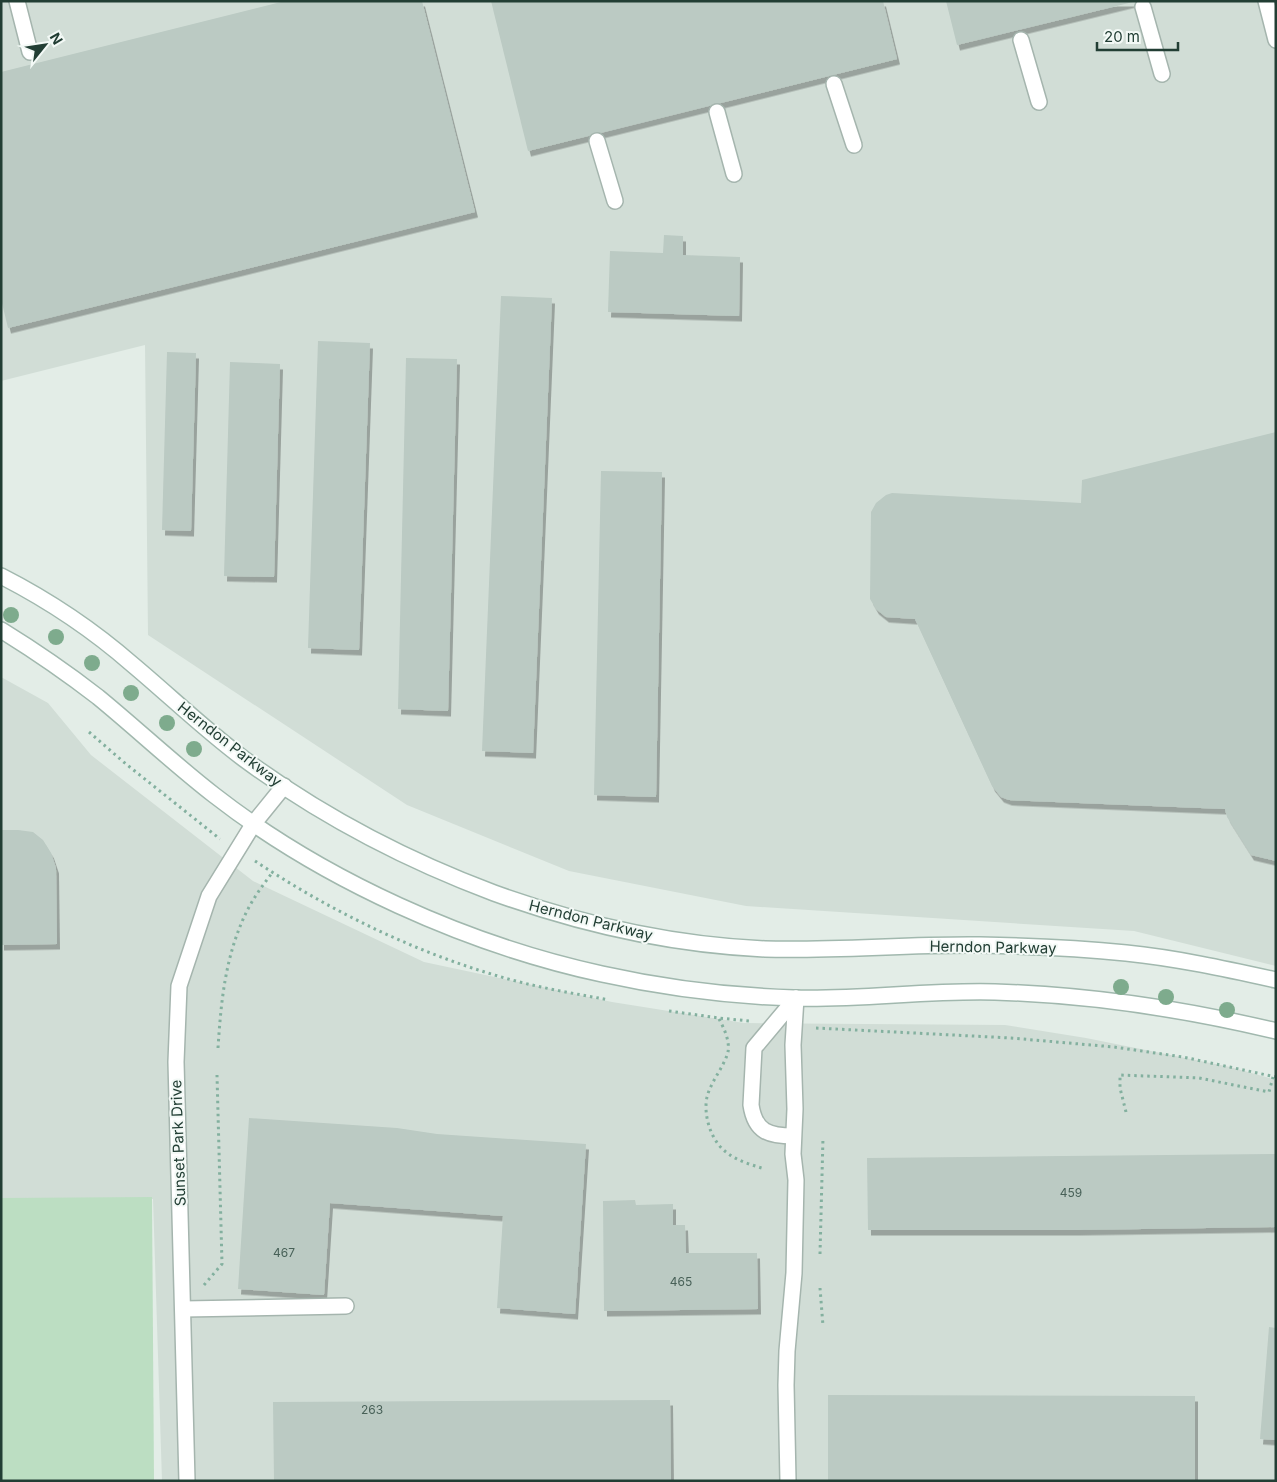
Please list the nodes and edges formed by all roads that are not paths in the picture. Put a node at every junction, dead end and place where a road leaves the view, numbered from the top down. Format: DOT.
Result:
graph roads {
  1 [pos="16,1"];
  2 [pos="1266,1"];
  3 [pos="1143,7"];
  4 [pos="1021,40"];
  5 [pos="1276,40"];
  6 [pos="30,52"];
  7 [pos="1162,74"];
  8 [pos="834,84"];
  9 [pos="1039,102"];
  10 [pos="717,112"];
  11 [pos="597,141"];
  12 [pos="854,146"];
  13 [pos="734,174"];
  14 [pos="615,201"];
  15 [pos="1,576"];
  16 [pos="1,630"];
  17 [pos="284,786"];
  18 [pos="254,823"];
  19 [pos="1276,980"];
  20 [pos="796,998"];
  21 [pos="1276,1031"];
  22 [pos="793,1136"];
  23 [pos="346,1306"];
  24 [pos="183,1309"];
  25 [pos="187,1481"];
  26 [pos="788,1481"];
  1 -- 6 [label="main road"];
  2 -- 5 [label="main road"];
  3 -- 7 [label="main road"];
  4 -- 9 [label="main road"];
  8 -- 12 [label="main road"];
  10 -- 13 [label="main road"];
  11 -- 14 [label="main road"];
  15 -- 17 [label="main road, Herndon Parkway"];
  16 -- 18 [label="main road"];
  17 -- 18 [label="main road, Sunset Park Drive"];
  17 -- 19 [label="main road, Herndon Parkway"];
  18 -- 20 [label="main road"];
  18 -- 24 [label="main road, Sunset Park Drive"];
  20 -- 21 [label="main road"];
  20 -- 22 [label="main road"];
  20 -- 22 [label="main road"];
  22 -- 26 [label="main road"];
  23 -- 24 [label="main road"];
  24 -- 25 [label="main road, Sunset Park Drive"];
}
